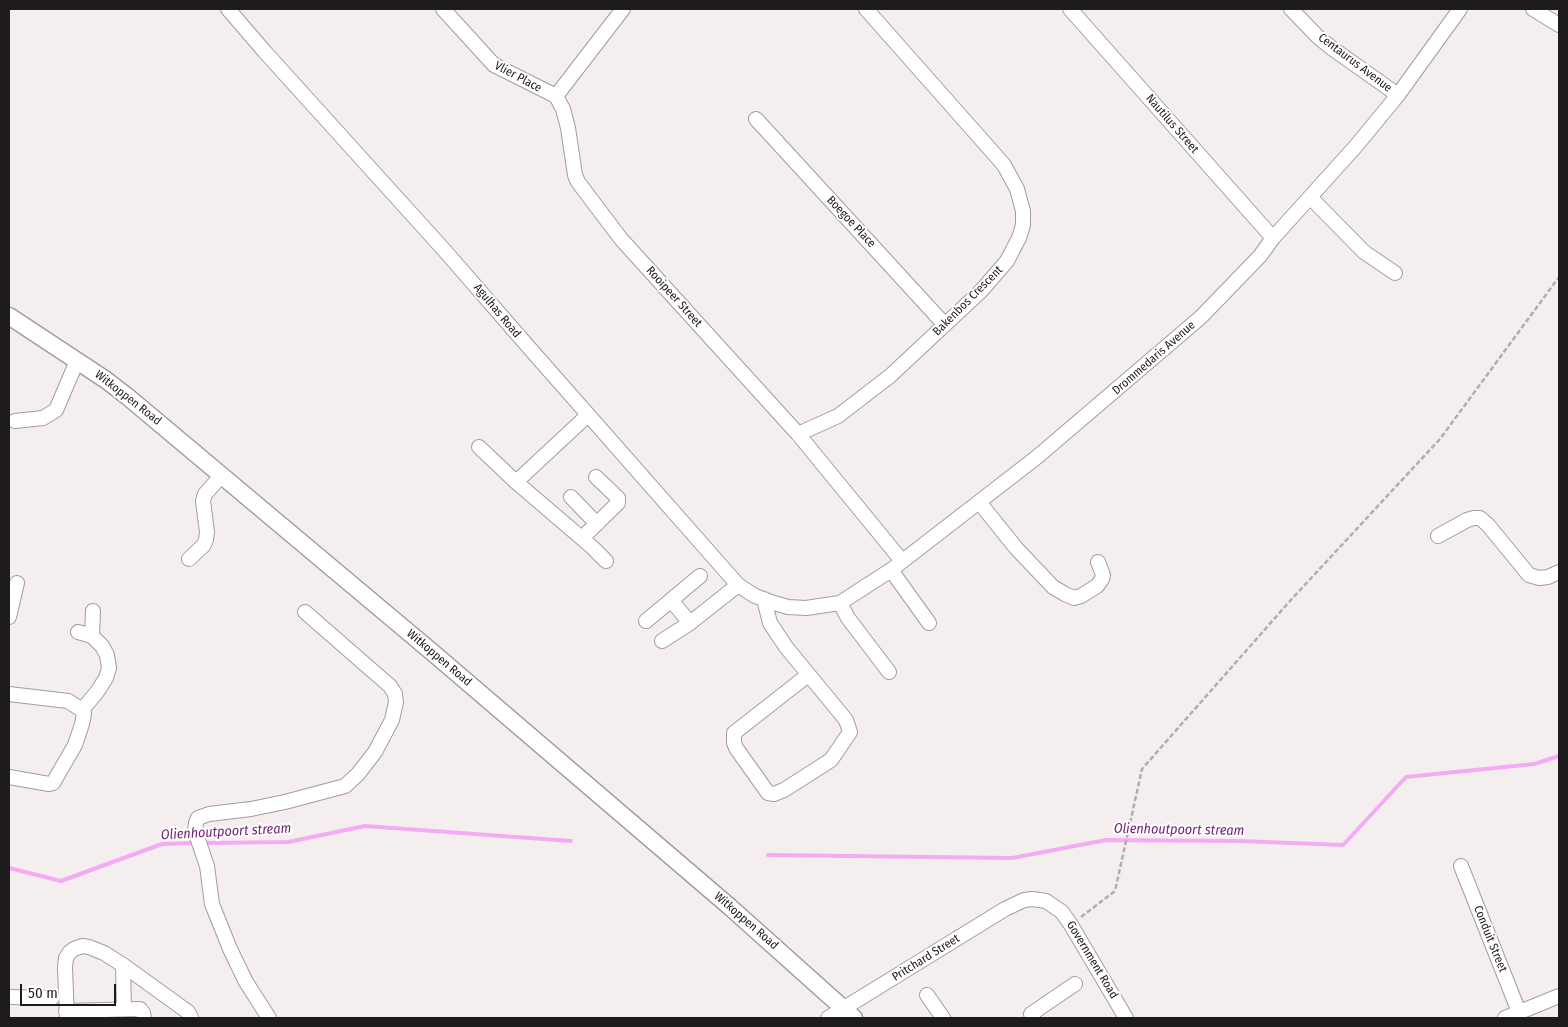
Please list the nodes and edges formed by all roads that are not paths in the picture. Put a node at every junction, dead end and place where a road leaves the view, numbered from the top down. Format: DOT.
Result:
graph roads {
  1 [pos="228,9"];
  2 [pos="443,9"];
  3 [pos="623,9"];
  4 [pos="866,9"];
  5 [pos="1070,9"];
  6 [pos="1291,9"];
  7 [pos="1460,9"];
  8 [pos="1533,9"];
  9 [pos="1559,25"];
  10 [pos="1398,95"];
  11 [pos="556,96"];
  12 [pos="756,119"];
  13 [pos="1310,197"];
  14 [pos="1273,238"];
  15 [pos="1395,272"];
  16 [pos="9,316"];
  17 [pos="945,325"];
  18 [pos="77,361"];
  19 [pos="585,412"];
  20 [pos="14,420"];
  21 [pos="798,434"];
  22 [pos="479,447"];
  23 [pos="222,475"];
  24 [pos="596,477"];
  25 [pos="516,482"];
  26 [pos="571,497"];
  27 [pos="979,502"];
  28 [pos="597,524"];
  29 [pos="1438,536"];
  30 [pos="582,538"];
  31 [pos="189,559"];
  32 [pos="606,562"];
  33 [pos="1098,562"];
  34 [pos="896,565"];
  35 [pos="1559,572"];
  36 [pos="700,576"];
  37 [pos="17,583"];
  38 [pos="738,585"];
  39 [pos="671,600"];
  40 [pos="769,601"];
  41 [pos="840,604"];
  42 [pos="93,611"];
  43 [pos="305,612"];
  44 [pos="9,617"];
  45 [pos="646,622"];
  46 [pos="690,622"];
  47 [pos="929,623"];
  48 [pos="78,632"];
  49 [pos="92,636"];
  50 [pos="662,641"];
  51 [pos="889,672"];
  52 [pos="808,675"];
  53 [pos="9,694"];
  54 [pos="82,710"];
  55 [pos="9,777"];
  56 [pos="1462,866"];
  57 [pos="1024,900"];
  58 [pos="123,965"];
  59 [pos="1075,984"];
  60 [pos="927,995"];
  61 [pos="1559,996"];
  62 [pos="9,997"];
  63 [pos="52,998"];
  64 [pos="124,1009"];
  65 [pos="1519,1012"];
  66 [pos="848,1014"];
  67 [pos="67,1015"];
  68 [pos="1029,1017"];
  69 [pos="144,1018"];
  70 [pos="191,1018"];
  71 [pos="269,1018"];
  72 [pos="828,1018"];
  73 [pos="943,1018"];
  74 [pos="1126,1018"];
  75 [pos="1504,1018"];
  1 -- 19 [label="street, Agulhas Road"];
  2 -- 11 [label="street, Vlier Place"];
  3 -- 11 [label="street"];
  4 -- 17 [label="street, Bakenbos Crescent"];
  5 -- 14 [label="street, Nautilus Street"];
  6 -- 10 [label="street, Centaurus Avenue"];
  7 -- 10 [label="street, Drommedaris Avenue"];
  8 -- 9 [label="street"];
  10 -- 13 [label="street, Drommedaris Avenue"];
  11 -- 21 [label="street, Rooipeer Street"];
  12 -- 17 [label="street, Boegoe Place"];
  13 -- 14 [label="street, Drommedaris Avenue"];
  13 -- 15 [label="street"];
  14 -- 27 [label="street, Drommedaris Avenue"];
  16 -- 18 [label="main road, Witkoppen Road"];
  17 -- 21 [label="street, Bakenbos Crescent"];
  18 -- 20 [label="street"];
  18 -- 23 [label="main road, Witkoppen Road"];
  19 -- 25 [label="street"];
  19 -- 38 [label="street, Agulhas Road"];
  21 -- 34 [label="street, Rooipeer Street"];
  22 -- 25 [label="street"];
  23 -- 31 [label="street"];
  23 -- 66 [label="main road, Witkoppen Road"];
  24 -- 28 [label="street"];
  25 -- 30 [label="street"];
  26 -- 28 [label="street"];
  27 -- 33 [label="street"];
  27 -- 34 [label="street, Drommedaris Avenue"];
  28 -- 30 [label="street"];
  29 -- 35 [label="street"];
  30 -- 32 [label="street"];
  34 -- 41 [label="street, Drommedaris Avenue"];
  34 -- 47 [label="street, Rooipeer Street"];
  36 -- 39 [label="street"];
  37 -- 44 [label="street"];
  38 -- 40 [label="street, Agulhas Road"];
  38 -- 46 [label="street"];
  39 -- 45 [label="street"];
  39 -- 46 [label="street"];
  40 -- 41 [label="street, Drommedaris Avenue"];
  40 -- 52 [label="street"];
  41 -- 51 [label="street"];
  42 -- 49 [label="street"];
  43 -- 71 [label="street"];
  46 -- 50 [label="street"];
  48 -- 49 [label="street"];
  49 -- 54 [label="street"];
  52 -- 52 [label="street"];
  53 -- 54 [label="street"];
  54 -- 55 [label="street"];
  56 -- 65 [label="street, Conduit Street"];
  57 -- 66 [label="street, Pritchard Street"];
  57 -- 74 [label="street, Government Road"];
  58 -- 64 [label="street"];
  58 -- 67 [label="street"];
  58 -- 70 [label="street"];
  59 -- 68 [label="street"];
  60 -- 73 [label="street"];
  61 -- 65 [label="street"];
  62 -- 63 [label="street"];
  64 -- 67 [label="street"];
  64 -- 69 [label="street"];
  65 -- 75 [label="street"];
  66 -- 72 [label="street, Pritchard Street"];
}
